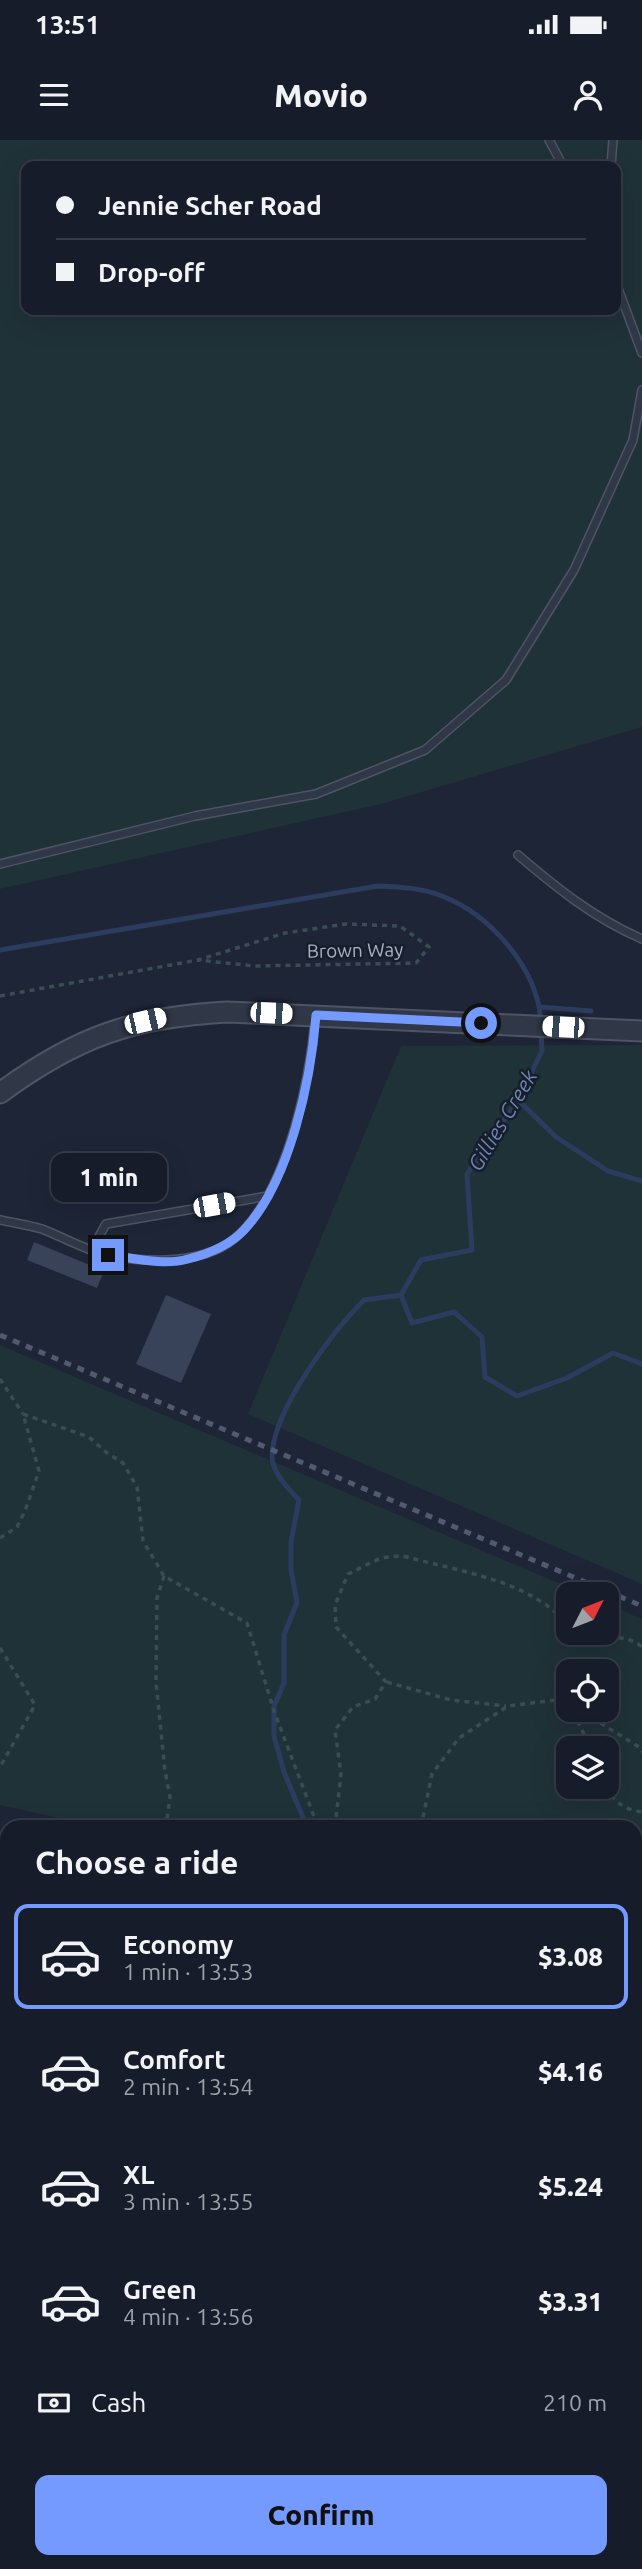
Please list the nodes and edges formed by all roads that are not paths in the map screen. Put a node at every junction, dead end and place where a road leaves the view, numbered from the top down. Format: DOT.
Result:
graph roads {
  1 [pos="549,140"];
  2 [pos="613,140"];
  3 [pos="560,161"];
  4 [pos="611,161"];
  5 [pos="621,296"];
  6 [pos="642,353"];
  7 [pos="642,390"];
  8 [pos="518,855"];
  9 [pos="0,863"];
  10 [pos="642,939"];
  11 [pos="316,1015"];
  12 [pos="642,1031"];
  13 [pos="0,1093"];
  14 [pos="269,1196"];
  15 [pos="0,1220"];
  16 [pos="92,1249"];
  1 -- 3 [label="lane"];
  2 -- 4 [label="lane"];
  5 -- 6 [label="lane"];
  7 -- 9 [label="lane"];
  8 -- 10 [label="lane"];
  11 -- 12 [label="street"];
  11 -- 13 [label="street"];
  11 -- 14 [label="lane"];
  14 -- 16 [label="lane"];
  14 -- 16 [label="lane"];
  15 -- 16 [label="lane"];
}
